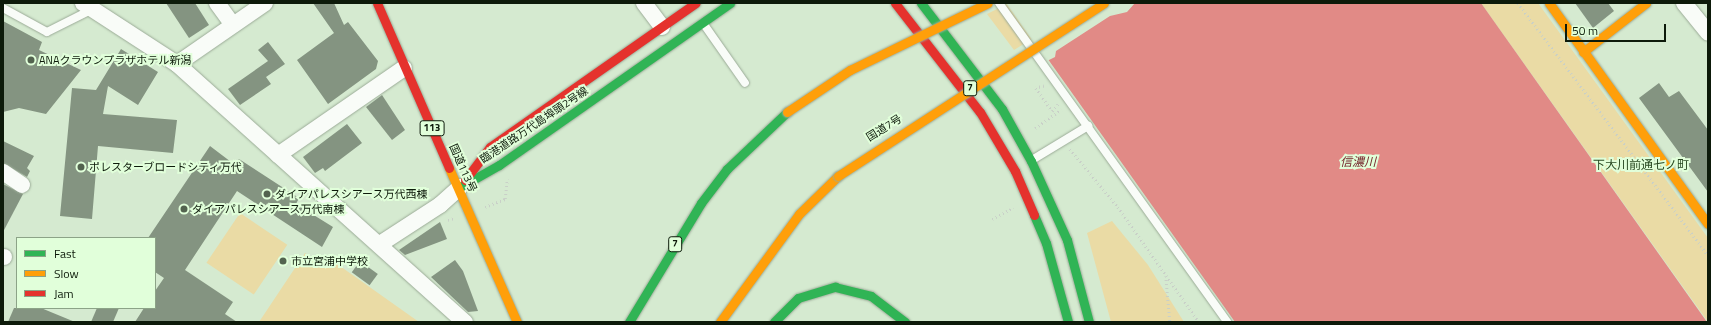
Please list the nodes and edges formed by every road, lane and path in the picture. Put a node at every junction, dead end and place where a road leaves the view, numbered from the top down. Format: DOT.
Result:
graph roads {
  1 [pos="218,3"];
  2 [pos="265,3"];
  3 [pos="377,3"];
  4 [pos="644,3"];
  5 [pos="696,3"];
  6 [pos="730,3"];
  7 [pos="895,3"];
  8 [pos="920,3"];
  9 [pos="988,3"];
  10 [pos="999,3"];
  11 [pos="1104,3"];
  12 [pos="1518,3"];
  13 [pos="1549,3"];
  14 [pos="1646,3"];
  15 [pos="1684,3"];
  16 [pos="88,6"];
  17 [pos="3,8"];
  18 [pos="702,22"];
  19 [pos="233,25"];
  20 [pos="662,27"];
  21 [pos="1708,33"];
  22 [pos="1583,52"];
  23 [pos="177,64"];
  24 [pos="404,68"];
  25 [pos="1044,82"];
  26 [pos="745,83"];
  27 [pos="1088,126"];
  28 [pos="1035,128"];
  29 [pos="1062,142"];
  30 [pos="278,155"];
  31 [pos="1031,161"];
  32 [pos="3,172"];
  33 [pos="22,185"];
  34 [pos="460,187"];
  35 [pos="1015,206"];
  36 [pos="992,219"];
  37 [pos="1708,224"];
  38 [pos="380,244"];
  39 [pos="1708,256"];
  40 [pos="1166,276"];
  41 [pos="510,305"];
  42 [pos="631,320"];
  43 [pos="465,322"];
  44 [pos="517,322"];
  45 [pos="525,322"];
  46 [pos="623,322"];
  47 [pos="720,322"];
  48 [pos="774,322"];
  49 [pos="905,322"];
  50 [pos="1068,322"];
  51 [pos="1089,322"];
  52 [pos="1170,322"];
  53 [pos="1199,322"];
  54 [pos="1227,322"];
  1 -- 19 [label="street"];
  2 -- 19 [label="street"];
  3 -- 24 [label="main road, 国道113号 / 113"];
  4 -- 20 [label="street"];
  5 -- 20 [label="main road, 臨港道路万代島埠頭2号線"];
  6 -- 18 [label="main road, 臨港道路万代島埠頭2号線"];
  7 -- 50 [label="main road"];
  8 -- 31 [label="main road"];
  9 -- 42 [label="main road, 7, bridge"];
  10 -- 27 [label="lane"];
  11 -- 47 [label="main road, 国道7号 / 7, bridge"];
  12 -- 39 [label="path"];
  13 -- 22 [label="main road"];
  14 -- 22 [label="main road"];
  15 -- 21 [label="street"];
  16 -- 17 [label="lane"];
  16 -- 23 [label="street"];
  18 -- 26 [label="lane"];
  18 -- 34 [label="main road, 臨港道路万代島埠頭2号線"];
  19 -- 23 [label="street"];
  20 -- 34 [label="main road, 臨港道路万代島埠頭2号線"];
  22 -- 37 [label="main road"];
  23 -- 30 [label="street"];
  24 -- 30 [label="street"];
  24 -- 34 [label="main road, 国道113号 / 113"];
  25 -- 28 [label="path"];
  27 -- 29 [label="lane"];
  27 -- 54 [label="lane"];
  29 -- 31 [label="lane"];
  29 -- 40 [label="path"];
  30 -- 38 [label="street"];
  31 -- 51 [label="main road"];
  32 -- 33 [label="street"];
  34 -- 38 [label="street"];
  34 -- 41 [label="main road, 国道113号 / 113"];
  35 -- 36 [label="path"];
  38 -- 43 [label="street"];
  40 -- 52 [label="path"];
  40 -- 53 [label="path"];
  41 -- 44 [label="main road, 国道113号 / 113"];
  41 -- 45 [label="main road"];
  42 -- 46 [label="main road"];
  48 -- 49 [label="main road"];
}
